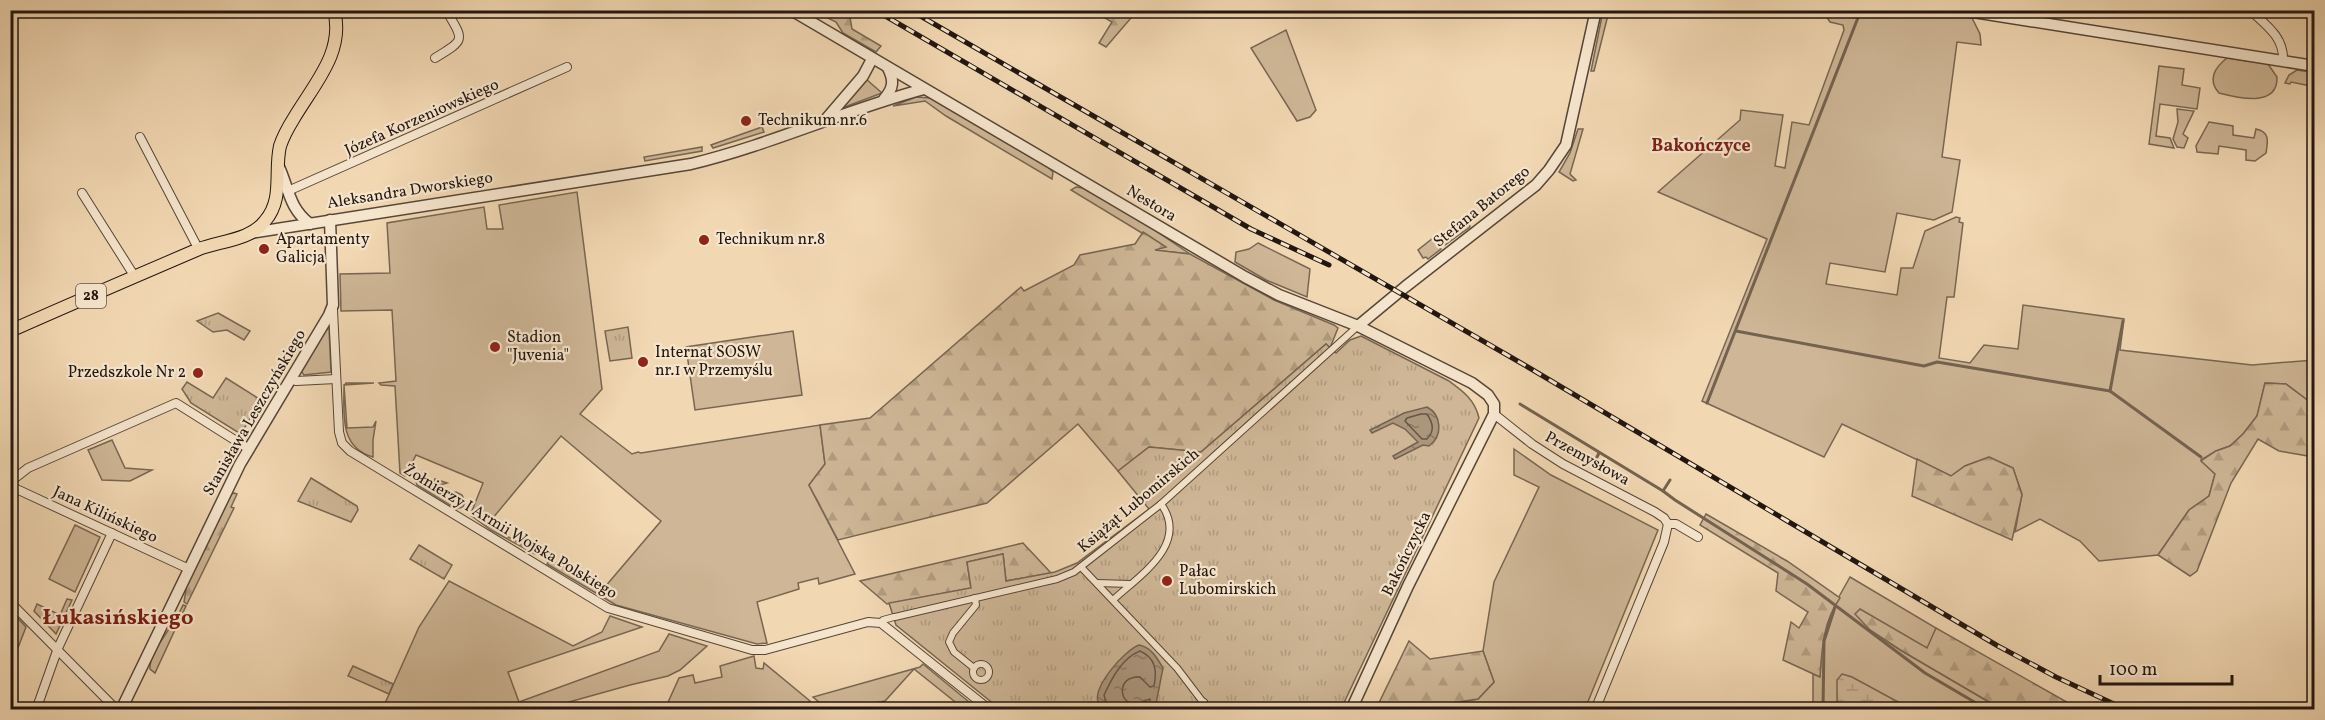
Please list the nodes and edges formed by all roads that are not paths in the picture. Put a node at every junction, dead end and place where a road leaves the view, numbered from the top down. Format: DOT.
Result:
graph roads {
  1 [pos="334,10"];
  2 [pos="446,10"];
  3 [pos="791,10"];
  4 [pos="1596,10"];
  5 [pos="1961,10"];
  6 [pos="2250,10"];
  7 [pos="435,58"];
  8 [pos="872,59"];
  9 [pos="2283,60"];
  10 [pos="2314,66"];
  11 [pos="567,67"];
  12 [pos="888,68"];
  13 [pos="924,89"];
  14 [pos="884,99"];
  15 [pos="824,120"];
  16 [pos="140,137"];
  17 [pos="279,166"];
  18 [pos="288,192"];
  19 [pos="82,193"];
  20 [pos="292,205"];
  21 [pos="330,220"];
  22 [pos="310,224"];
  23 [pos="275,230"];
  24 [pos="251,233"];
  25 [pos="199,250"];
  26 [pos="135,277"];
  27 [pos="333,305"];
  28 [pos="1358,326"];
  29 [pos="10,331"];
  30 [pos="291,379"];
  31 [pos="336,379"];
  32 [pos="1494,414"];
  33 [pos="249,449"];
  34 [pos="10,484"];
  35 [pos="1161,504"];
  36 [pos="1668,524"];
  37 [pos="112,533"];
  38 [pos="1698,537"];
  39 [pos="1081,567"];
  40 [pos="189,569"];
  41 [pos="1096,583"];
  42 [pos="1130,585"];
  43 [pos="975,598"];
  44 [pos="1113,600"];
  45 [pos="10,602"];
  46 [pos="881,623"];
  47 [pos="58,648"];
  48 [pos="974,668"];
  49 [pos="1204,702"];
  50 [pos="36,710"];
  51 [pos="119,710"];
  52 [pos="990,710"];
  53 [pos="1198,710"];
  54 [pos="1209,710"];
  55 [pos="1351,710"];
  56 [pos="1595,710"];
  1 -- 17 [label="main road, 28"];
  2 -- 7 [label="street"];
  3 -- 8 [label="street, Nestora"];
  4 -- 28 [label="street, Stefana Batorego"];
  5 -- 9 [label="street"];
  6 -- 9 [label="street"];
  8 -- 12 [label="street, Nestora"];
  8 -- 15 [label="street, Aleksandra Dworskiego"];
  9 -- 10 [label="street"];
  11 -- 18 [label="street, Józefa Korzeniowskiego"];
  12 -- 13 [label="street, Nestora"];
  12 -- 14 [label="street"];
  13 -- 14 [label="street, Aleksandra Dworskiego"];
  13 -- 28 [label="street, Nestora"];
  14 -- 15 [label="street, Aleksandra Dworskiego"];
  15 -- 21 [label="street, Aleksandra Dworskiego"];
  16 -- 25 [label="street"];
  17 -- 18 [label="street"];
  17 -- 24 [label="main road, 28"];
  18 -- 20 [label="street"];
  19 -- 26 [label="street"];
  20 -- 22 [label="street"];
  20 -- 23 [label="street"];
  21 -- 22 [label="street, Aleksandra Dworskiego"];
  21 -- 27 [label="street"];
  22 -- 23 [label="street, Aleksandra Dworskiego"];
  23 -- 24 [label="street, Aleksandra Dworskiego"];
  24 -- 25 [label="main road, Aleksandra Dworskiego / 28"];
  25 -- 26 [label="main road, Aleksandra Dworskiego / 28"];
  26 -- 29 [label="main road, Aleksandra Dworskiego / 28"];
  27 -- 30 [label="street, Stanisława Leszczyńskiego"];
  27 -- 31 [label="street, Żołnierzy I Armii Wojska Polskiego"];
  28 -- 32 [label="street, Nestora"];
  28 -- 35 [label="street, Książąt Lubomirskich"];
  30 -- 31 [label="street"];
  30 -- 33 [label="street, Stanisława Leszczyńskiego"];
  31 -- 46 [label="street, Żołnierzy I Armii Wojska Polskiego"];
  32 -- 36 [label="street, Przemysłowa"];
  32 -- 55 [label="street, Bakończycka"];
  33 -- 34 [label="street"];
  33 -- 40 [label="street, Stanisława Leszczyńskiego"];
  34 -- 37 [label="street, Jana Kilińskiego"];
  35 -- 39 [label="street, Książąt Lubomirskich"];
  35 -- 42 [label="street"];
  36 -- 38 [label="street, Przemysłowa"];
  36 -- 56 [label="street"];
  37 -- 40 [label="street, Jana Kilińskiego"];
  37 -- 47 [label="street"];
  39 -- 41 [label="street"];
  39 -- 43 [label="street, Książąt Lubomirskich"];
  40 -- 51 [label="street, Stanisława Leszczyńskiego"];
  41 -- 42 [label="street"];
  41 -- 44 [label="street"];
  42 -- 44 [label="street"];
  43 -- 46 [label="street, Książąt Lubomirskich"];
  43 -- 48 [label="street"];
  44 -- 49 [label="street"];
  45 -- 47 [label="street"];
  46 -- 52 [label="street"];
  47 -- 50 [label="street"];
  47 -- 51 [label="street"];
  49 -- 53 [label="street"];
  49 -- 54 [label="street"];
}
